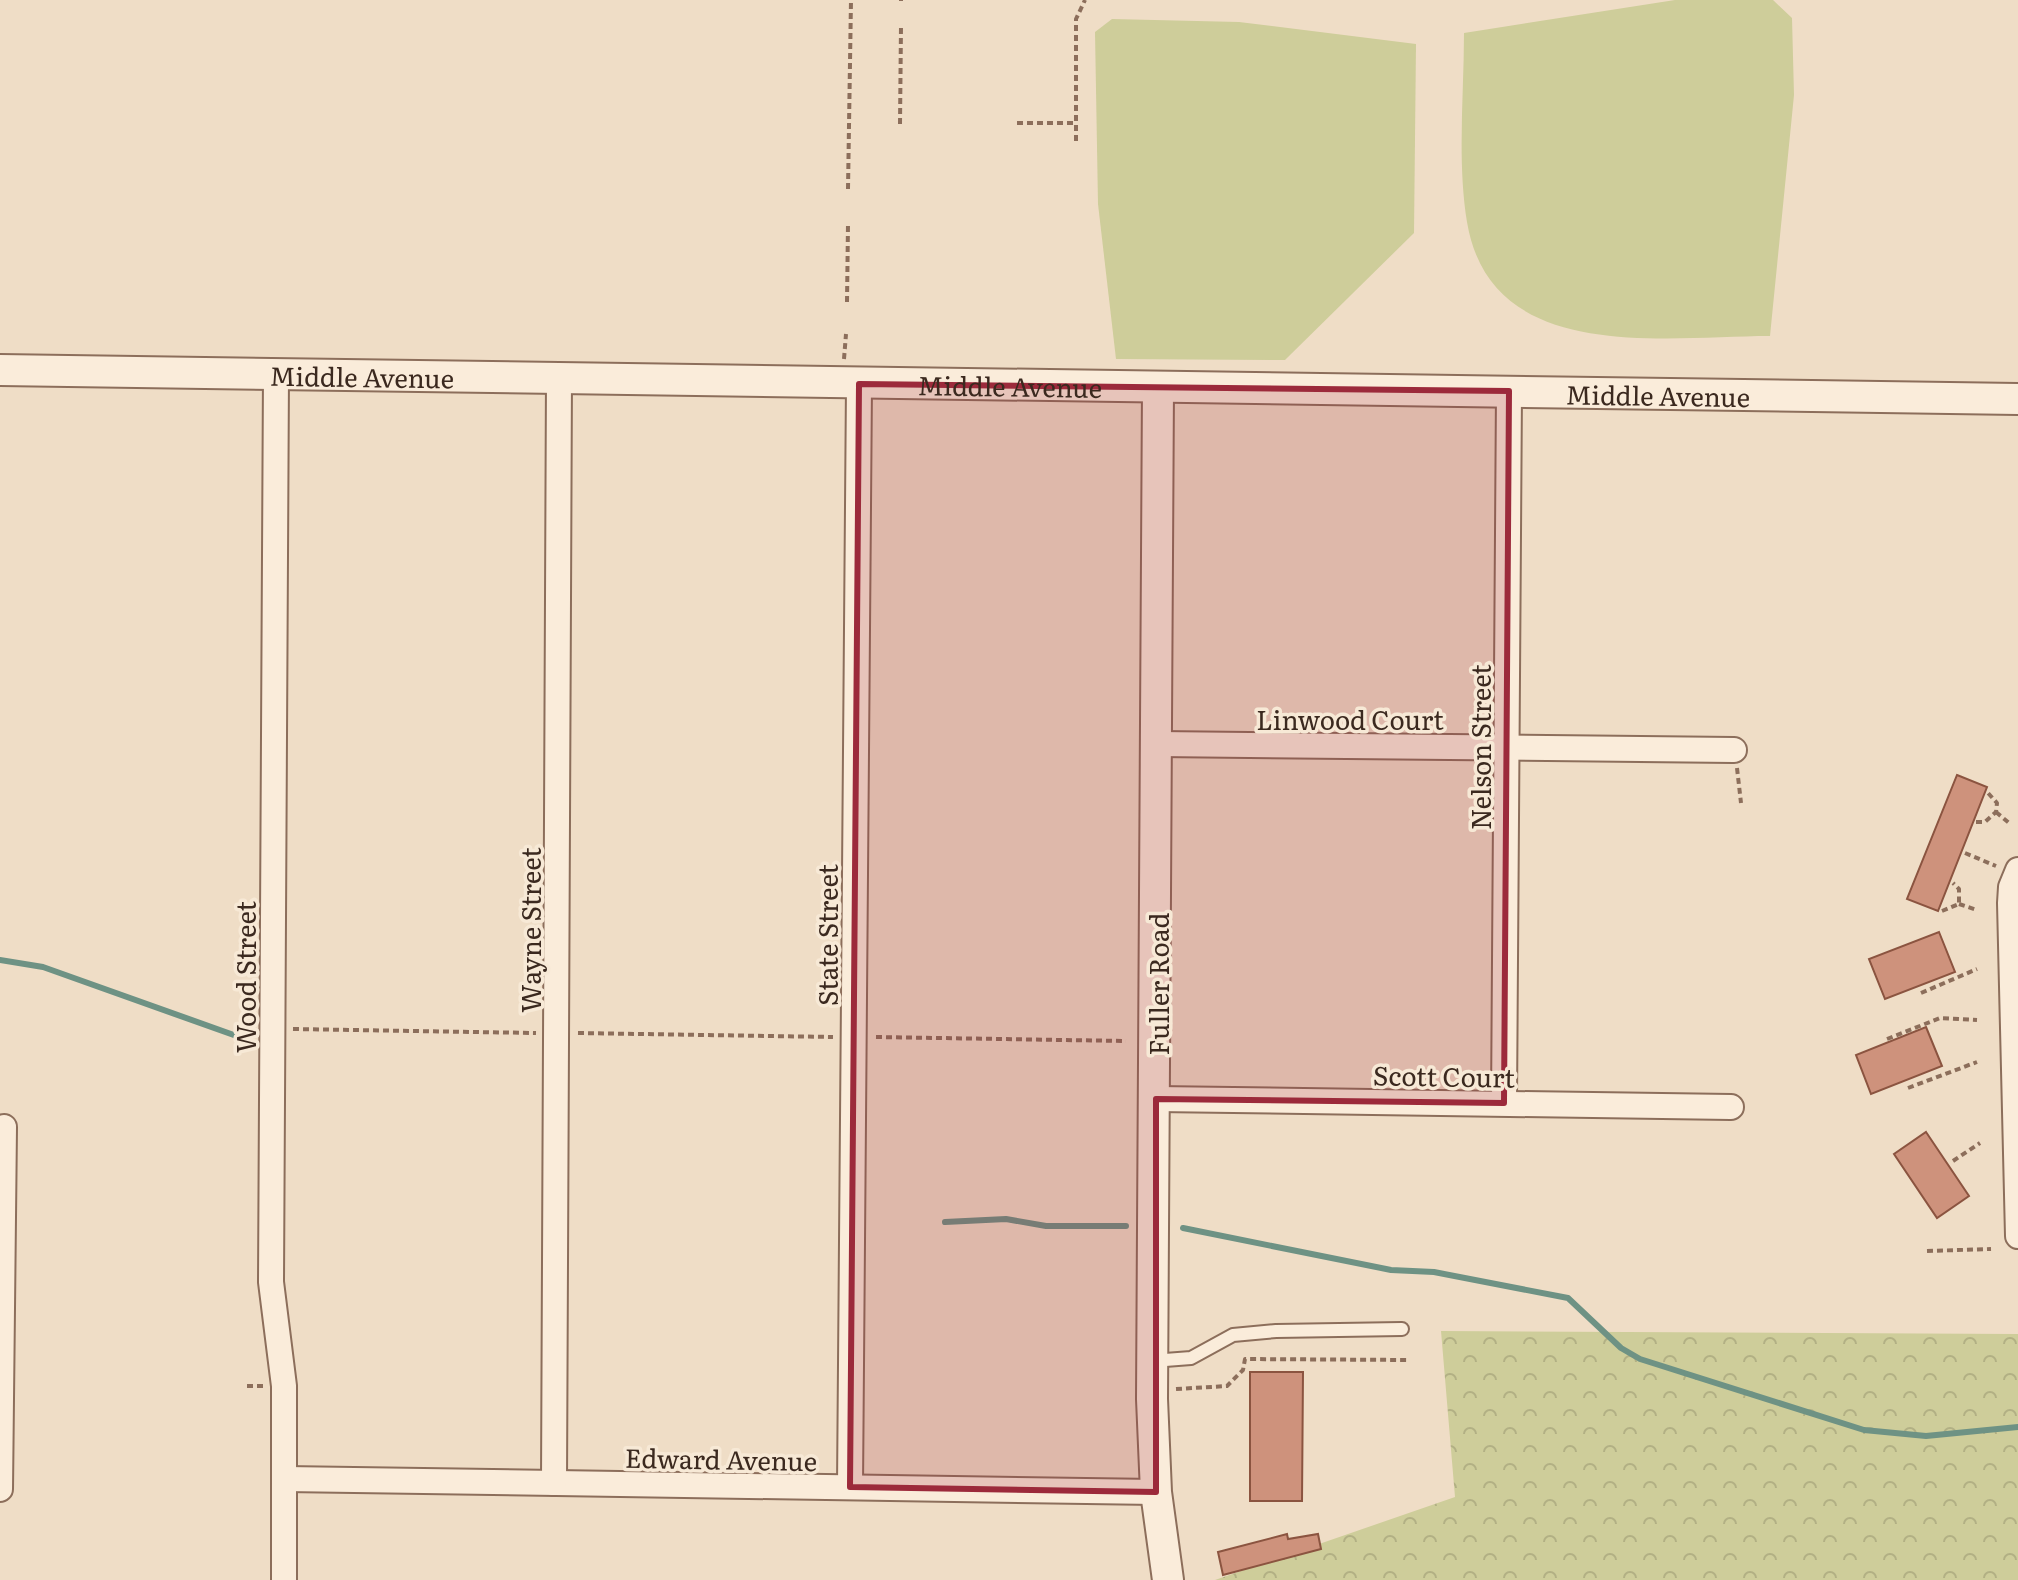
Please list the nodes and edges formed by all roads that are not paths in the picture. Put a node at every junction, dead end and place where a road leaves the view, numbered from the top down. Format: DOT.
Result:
graph roads {
  1 [pos="0,370"];
  2 [pos="276,374"];
  3 [pos="849,374"];
  4 [pos="559,377"];
  5 [pos="1158,387"];
  6 [pos="1509,391"];
  7 [pos="2018,399"];
  8 [pos="1158,744"];
  9 [pos="1507,747"];
  10 [pos="1734,750"];
  11 [pos="2008,868"];
  12 [pos="1156,1099"];
  13 [pos="1504,1103"];
  14 [pos="1731,1107"];
  15 [pos="2016,1108"];
  16 [pos="4,1127"];
  17 [pos="2018,1236"];
  18 [pos="1402,1329"];
  19 [pos="1152,1361"];
  20 [pos="285,1479"];
  21 [pos="554,1483"];
  22 [pos="850,1487"];
  23 [pos="0,1489"];
  24 [pos="1156,1492"];
  25 [pos="284,1580"];
  26 [pos="1168,1580"];
  1 -- 2 [label="street, Middle Avenue"];
  2 -- 4 [label="street, Middle Avenue"];
  2 -- 20 [label="street, Wood Street"];
  3 -- 4 [label="street, Middle Avenue"];
  3 -- 5 [label="street, Middle Avenue"];
  3 -- 22 [label="street, State Street"];
  4 -- 21 [label="street, Wayne Street"];
  5 -- 6 [label="street, Middle Avenue"];
  5 -- 8 [label="street, Fuller Road"];
  6 -- 7 [label="street, Middle Avenue"];
  6 -- 9 [label="street, Nelson Street"];
  8 -- 9 [label="street, Linwood Court"];
  8 -- 12 [label="street, Fuller Road"];
  9 -- 10 [label="street, Linwood Court"];
  9 -- 13 [label="street, Nelson Street"];
  11 -- 15 [label="street"];
  12 -- 13 [label="street, Scott Court"];
  12 -- 19 [label="street, Fuller Road"];
  13 -- 14 [label="street, Scott Court"];
  15 -- 17 [label="street"];
  16 -- 23 [label="street"];
  18 -- 19 [label="lane"];
  19 -- 24 [label="street, Fuller Road"];
  20 -- 21 [label="street, Edward Avenue"];
  20 -- 25 [label="street, Wood Street"];
  21 -- 22 [label="street, Edward Avenue"];
  22 -- 24 [label="street, Edward Avenue"];
  24 -- 26 [label="street, Fuller Road"];
}
